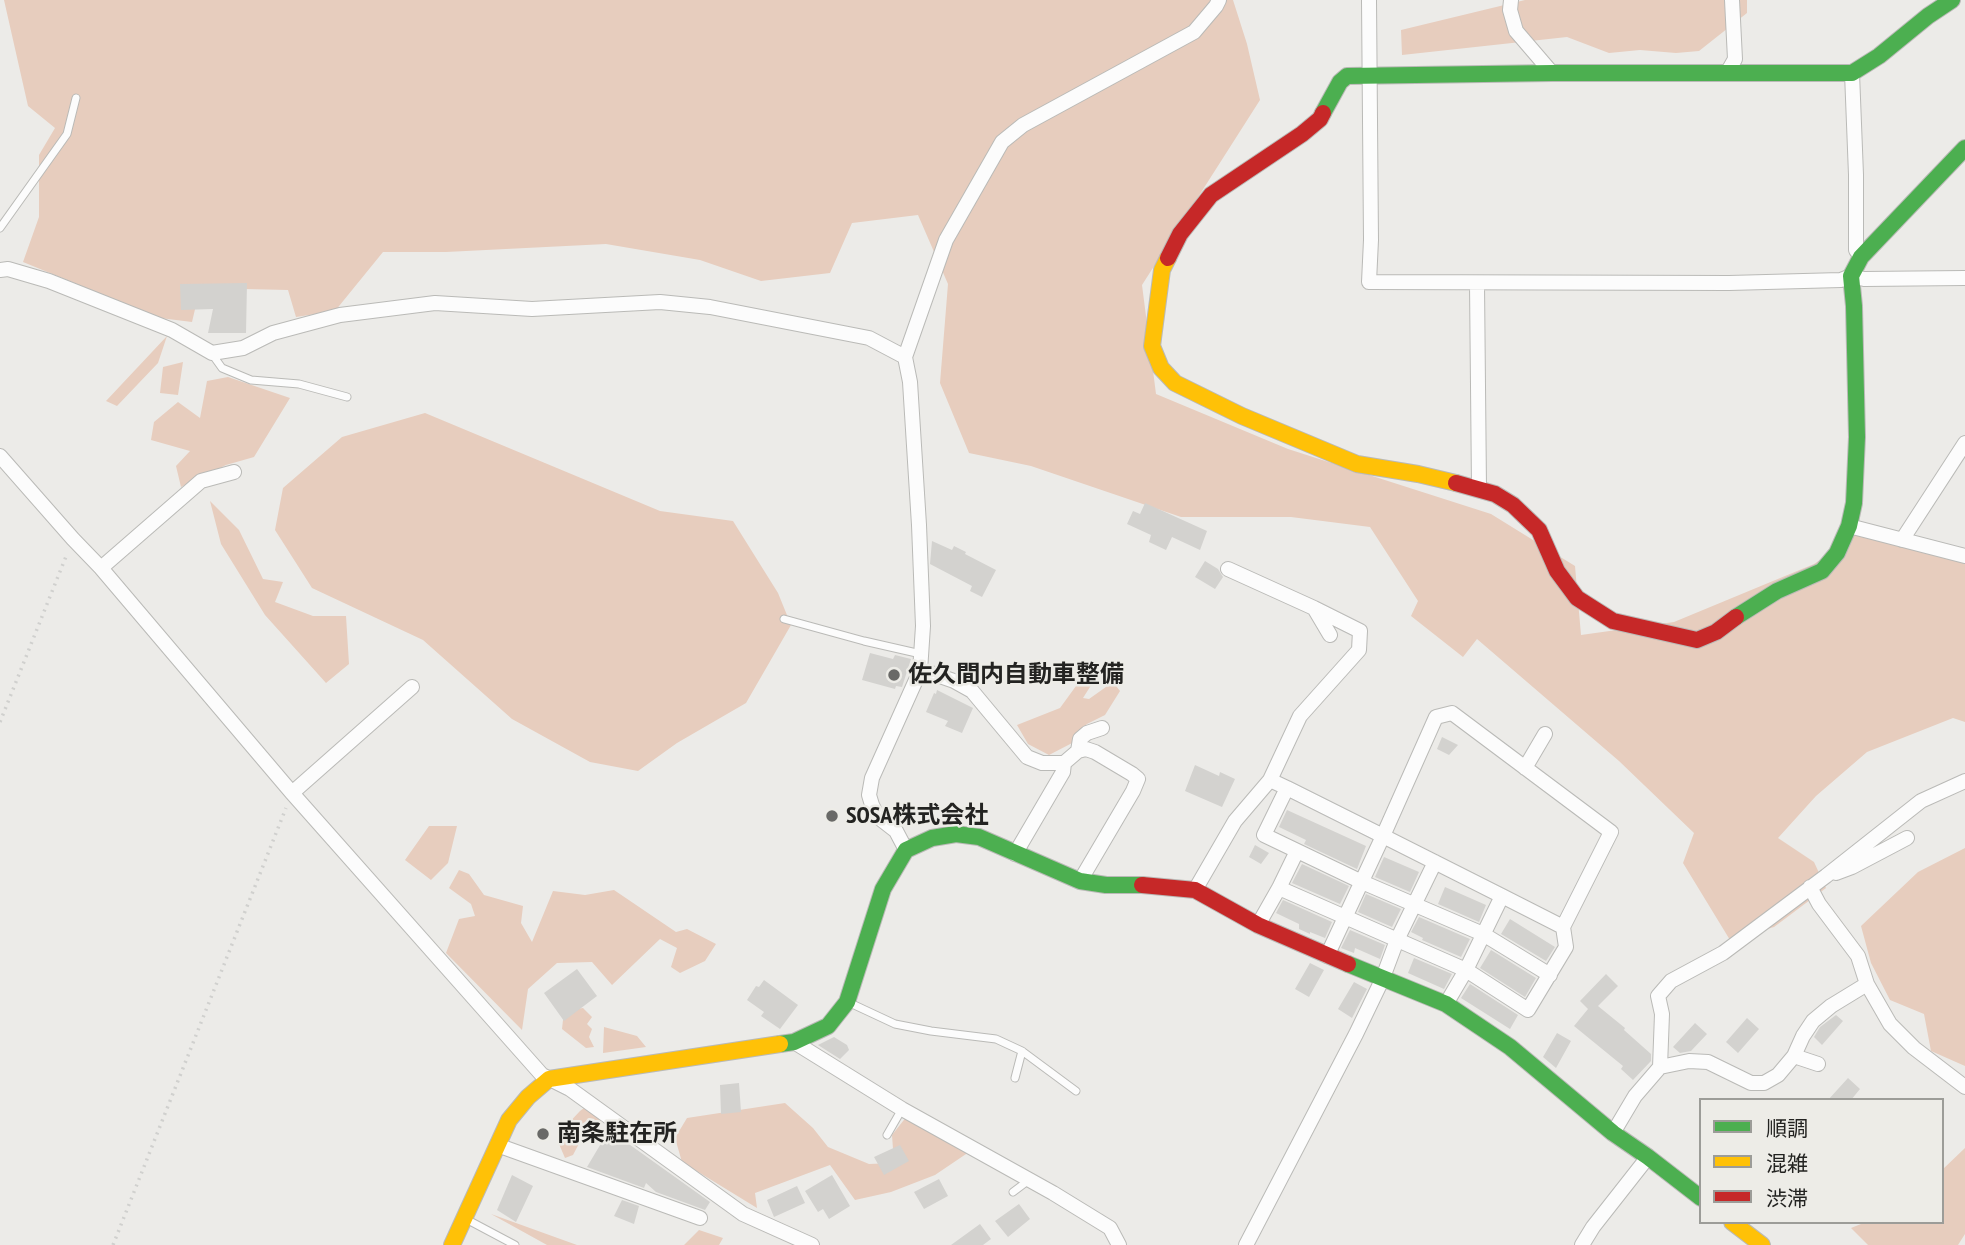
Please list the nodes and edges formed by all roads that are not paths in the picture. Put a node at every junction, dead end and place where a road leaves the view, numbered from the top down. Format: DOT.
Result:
graph roads {
  1 [pos="1219,0"];
  2 [pos="1369,0"];
  3 [pos="1511,0"];
  4 [pos="1732,0"];
  5 [pos="1952,0"];
  6 [pos="1552,73"];
  7 [pos="1727,73"];
  8 [pos="1852,73"];
  9 [pos="1371,75"];
  10 [pos="76,98"];
  11 [pos="1965,148"];
  12 [pos="0,228"];
  13 [pos="1861,257"];
  14 [pos="0,270"];
  15 [pos="1851,276"];
  16 [pos="1965,278"];
  17 [pos="1477,284"];
  18 [pos="212,354"];
  19 [pos="905,357"];
  20 [pos="347,397"];
  21 [pos="1965,443"];
  22 [pos="0,456"];
  23 [pos="234,472"];
  24 [pos="1479,488"];
  25 [pos="1849,526"];
  26 [pos="1902,540"];
  27 [pos="1965,556"];
  28 [pos="101,568"];
  29 [pos="1228,569"];
  30 [pos="1314,608"];
  31 [pos="783,619"];
  32 [pos="1330,635"];
  33 [pos="921,654"];
  34 [pos="920,671"];
  35 [pos="412,687"];
  36 [pos="1102,728"];
  37 [pos="1545,734"];
  38 [pos="1078,751"];
  39 [pos="1064,763"];
  40 [pos="1525,768"];
  41 [pos="1270,780"];
  42 [pos="1965,781"];
  43 [pos="1287,788"];
  44 [pos="292,793"];
  45 [pos="1383,836"];
  46 [pos="1907,838"];
  47 [pos="906,850"];
  48 [pos="1297,851"];
  49 [pos="1015,854"];
  50 [pos="1435,862"];
  51 [pos="1826,876"];
  52 [pos="1080,881"];
  53 [pos="1362,882"];
  54 [pos="1810,887"];
  55 [pos="1279,888"];
  56 [pos="1195,890"];
  57 [pos="1502,896"];
  58 [pos="1414,905"];
  59 [pos="1345,917"];
  60 [pos="1258,925"];
  61 [pos="1563,927"];
  62 [pos="1483,934"];
  63 [pos="1397,940"];
  64 [pos="1326,956"];
  65 [pos="1466,970"];
  66 [pos="1550,975"];
  67 [pos="1382,980"];
  68 [pos="1867,984"];
  69 [pos="847,1002"];
  70 [pos="1446,1004"];
  71 [pos="794,1042"];
  72 [pos="1023,1051"];
  73 [pos="1794,1056"];
  74 [pos="1818,1064"];
  75 [pos="1660,1067"];
  76 [pos="1015,1078"];
  77 [pos="549,1079"];
  78 [pos="1965,1087"];
  79 [pos="1076,1091"];
  80 [pos="902,1109"];
  81 [pos="1614,1133"];
  82 [pos="887,1135"];
  83 [pos="497,1145"];
  84 [pos="1648,1157"];
  85 [pos="1030,1180"];
  86 [pos="1013,1192"];
  87 [pos="1699,1196"];
  88 [pos="464,1218"];
  89 [pos="700,1218"];
  90 [pos="1735,1224"];
  91 [pos="452,1245"];
  92 [pos="515,1245"];
  93 [pos="812,1245"];
  94 [pos="1119,1245"];
  95 [pos="1247,1245"];
  96 [pos="1582,1245"];
  97 [pos="1762,1245"];
  1 -- 19 [label="street"];
  2 -- 9 [label="street"];
  3 -- 6 [label="street"];
  4 -- 7 [label="street"];
  5 -- 8 [label="street"];
  6 -- 7 [label="street"];
  6 -- 9 [label="street"];
  7 -- 8 [label="street"];
  8 -- 13 [label="street"];
  9 -- 17 [label="street"];
  9 -- 24 [label="street"];
  10 -- 12 [label="lane"];
  11 -- 13 [label="street"];
  13 -- 15 [label="street"];
  14 -- 18 [label="street"];
  15 -- 16 [label="street"];
  15 -- 17 [label="street"];
  15 -- 25 [label="street"];
  17 -- 24 [label="street"];
  18 -- 19 [label="street"];
  18 -- 20 [label="lane"];
  19 -- 33 [label="street"];
  21 -- 26 [label="street"];
  22 -- 28 [label="street"];
  23 -- 28 [label="street"];
  24 -- 25 [label="street"];
  25 -- 26 [label="street"];
  26 -- 27 [label="street"];
  28 -- 44 [label="street"];
  29 -- 30 [label="street"];
  30 -- 32 [label="street"];
  30 -- 41 [label="street"];
  31 -- 33 [label="lane"];
  33 -- 34 [label="street"];
  34 -- 39 [label="street"];
  34 -- 47 [label="street"];
  35 -- 44 [label="street"];
  36 -- 38 [label="street"];
  37 -- 40 [label="street"];
  38 -- 39 [label="street"];
  38 -- 52 [label="street"];
  39 -- 49 [label="street"];
  40 -- 45 [label="street"];
  40 -- 61 [label="street"];
  41 -- 43 [label="street"];
  41 -- 56 [label="street"];
  42 -- 51 [label="street"];
  43 -- 45 [label="street"];
  43 -- 48 [label="street"];
  44 -- 77 [label="street"];
  45 -- 50 [label="street"];
  45 -- 53 [label="street"];
  46 -- 51 [label="street"];
  47 -- 49 [label="street"];
  47 -- 69 [label="street"];
  48 -- 53 [label="street"];
  48 -- 55 [label="street"];
  49 -- 52 [label="street"];
  50 -- 57 [label="street"];
  50 -- 58 [label="street"];
  51 -- 54 [label="street"];
  52 -- 56 [label="street"];
  53 -- 58 [label="street"];
  53 -- 59 [label="street"];
  54 -- 68 [label="street"];
  54 -- 75 [label="street"];
  55 -- 59 [label="street"];
  55 -- 60 [label="street"];
  56 -- 60 [label="street"];
  57 -- 61 [label="street"];
  57 -- 62 [label="street"];
  58 -- 62 [label="street"];
  58 -- 63 [label="street"];
  59 -- 63 [label="street"];
  59 -- 64 [label="street"];
  60 -- 64 [label="street"];
  61 -- 66 [label="street"];
  62 -- 65 [label="street"];
  62 -- 66 [label="street"];
  63 -- 65 [label="street"];
  63 -- 67 [label="street"];
  64 -- 67 [label="street"];
  65 -- 66 [label="street"];
  65 -- 70 [label="street"];
  67 -- 70 [label="street"];
  67 -- 95 [label="street"];
  68 -- 73 [label="street"];
  68 -- 78 [label="street"];
  69 -- 71 [label="street"];
  69 -- 72 [label="lane"];
  70 -- 81 [label="street"];
  71 -- 77 [label="street"];
  71 -- 80 [label="street"];
  72 -- 76 [label="lane"];
  72 -- 79 [label="lane"];
  73 -- 74 [label="street"];
  73 -- 75 [label="street"];
  75 -- 81 [label="street"];
  77 -- 83 [label="street"];
  77 -- 93 [label="street"];
  80 -- 82 [label="lane"];
  80 -- 85 [label="street"];
  81 -- 84 [label="street"];
  83 -- 88 [label="street"];
  83 -- 89 [label="street"];
  84 -- 87 [label="street"];
  84 -- 96 [label="street"];
  85 -- 86 [label="lane"];
  85 -- 94 [label="street"];
  88 -- 91 [label="street"];
  88 -- 92 [label="lane"];
  90 -- 97 [label="street"];
}
